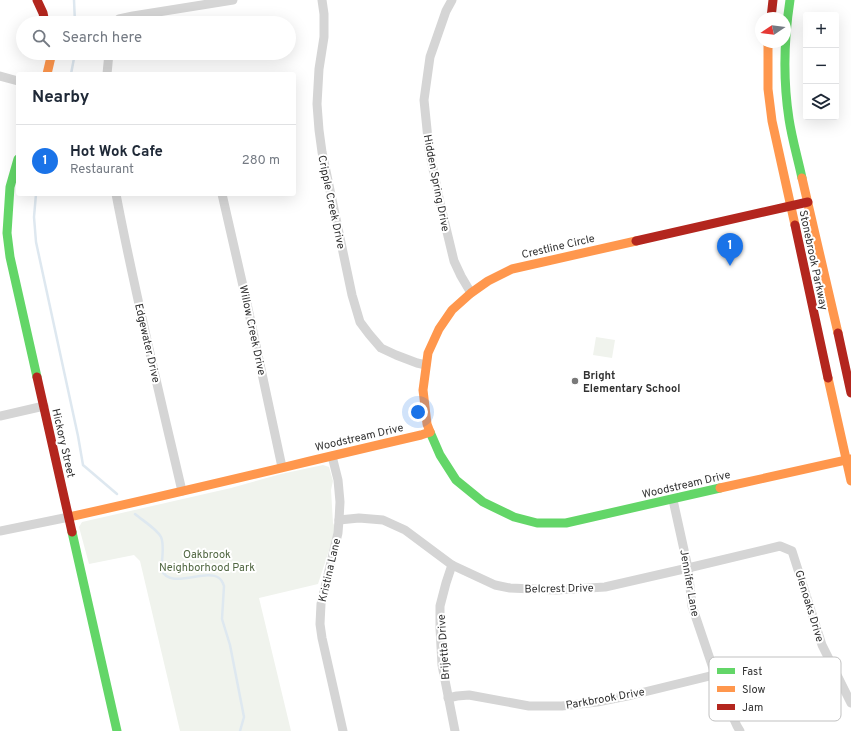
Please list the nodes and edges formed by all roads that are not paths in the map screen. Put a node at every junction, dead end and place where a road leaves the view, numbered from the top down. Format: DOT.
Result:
graph roads {
  1 [pos="37,0"];
  2 [pos="234,0"];
  3 [pos="322,0"];
  4 [pos="452,0"];
  5 [pos="773,0"];
  6 [pos="790,0"];
  7 [pos="772,12"];
  8 [pos="788,12"];
  9 [pos="44,16"];
  10 [pos="133,16"];
  11 [pos="768,48"];
  12 [pos="785,48"];
  13 [pos="49,60"];
  14 [pos="108,60"];
  15 [pos="47,72"];
  16 [pos="107,72"];
  17 [pos="0,76"];
  18 [pos="16,80"];
  19 [pos="16,166"];
  20 [pos="116,196"];
  21 [pos="222,196"];
  22 [pos="808,202"];
  23 [pos="790,207"];
  24 [pos="4,211"];
  25 [pos="471,293"];
  26 [pos="426,365"];
  27 [pos="851,393"];
  28 [pos="44,406"];
  29 [pos="0,416"];
  30 [pos="430,432"];
  31 [pos="332,456"];
  32 [pos="849,460"];
  33 [pos="282,467"];
  34 [pos="851,481"];
  35 [pos="182,491"];
  36 [pos="672,500"];
  37 [pos="69,517"];
  38 [pos="339,520"];
  39 [pos="0,531"];
  40 [pos="792,551"];
  41 [pos="452,565"];
  42 [pos="688,568"];
  43 [pos="709,657"];
  44 [pos="828,657"];
  45 [pos="709,676"];
  46 [pos="841,683"];
  47 [pos="448,698"];
  48 [pos="851,703"];
  49 [pos="735,721"];
  50 [pos="116,731"];
  51 [pos="343,731"];
  52 [pos="455,731"];
  53 [pos="740,731"];
  1 -- 9 [label="street"];
  2 -- 10 [label="street"];
  3 -- 26 [label="street, Cripple Creek Drive"];
  4 -- 25 [label="street, Hidden Spring Drive"];
  5 -- 7 [label="street"];
  6 -- 8 [label="street, Stonebrook Parkway"];
  11 -- 23 [label="street, Stonebrook Parkway"];
  12 -- 22 [label="street, Stonebrook Parkway"];
  13 -- 15 [label="street"];
  14 -- 16 [label="street"];
  17 -- 18 [label="street"];
  19 -- 24 [label="street, Hickory Street"];
  20 -- 35 [label="street, Edgewater Drive"];
  21 -- 33 [label="street, Willow Creek Drive"];
  22 -- 23 [label="street, Crestline Circle"];
  22 -- 27 [label="street, Stonebrook Parkway"];
  23 -- 25 [label="street, Crestline Circle"];
  23 -- 32 [label="street, Stonebrook Parkway"];
  24 -- 28 [label="street, Hickory Street"];
  25 -- 26 [label="street, Crestline Circle"];
  26 -- 30 [label="street, Crestline Circle"];
  28 -- 29 [label="street"];
  28 -- 37 [label="street, Hickory Street"];
  30 -- 31 [label="street, Woodstream Drive"];
  30 -- 36 [label="street, Woodstream Drive"];
  31 -- 33 [label="street, Woodstream Drive"];
  31 -- 38 [label="street, Kristina Lane"];
  32 -- 34 [label="street, Stonebrook Parkway"];
  32 -- 36 [label="street, Woodstream Drive"];
  33 -- 35 [label="street, Woodstream Drive"];
  35 -- 37 [label="street, Woodstream Drive"];
  36 -- 42 [label="street, Jennifer Lane"];
  37 -- 39 [label="street, Woodstream Drive"];
  37 -- 50 [label="street, Hickory Street"];
  38 -- 41 [label="street, Belcrest Drive"];
  38 -- 51 [label="street, Kristina Lane"];
  40 -- 42 [label="street, Belcrest Drive"];
  40 -- 44 [label="street, Glenoaks Drive"];
  41 -- 42 [label="street, Belcrest Drive"];
  41 -- 47 [label="street, Brijetta Drive"];
  42 -- 43 [label="street, Jennifer Lane"];
  45 -- 47 [label="street, Parkbrook Drive"];
  46 -- 48 [label="street, Glenoaks Drive"];
  47 -- 52 [label="street, Brijetta Drive"];
  49 -- 53 [label="street, Jennifer Lane"];
}
